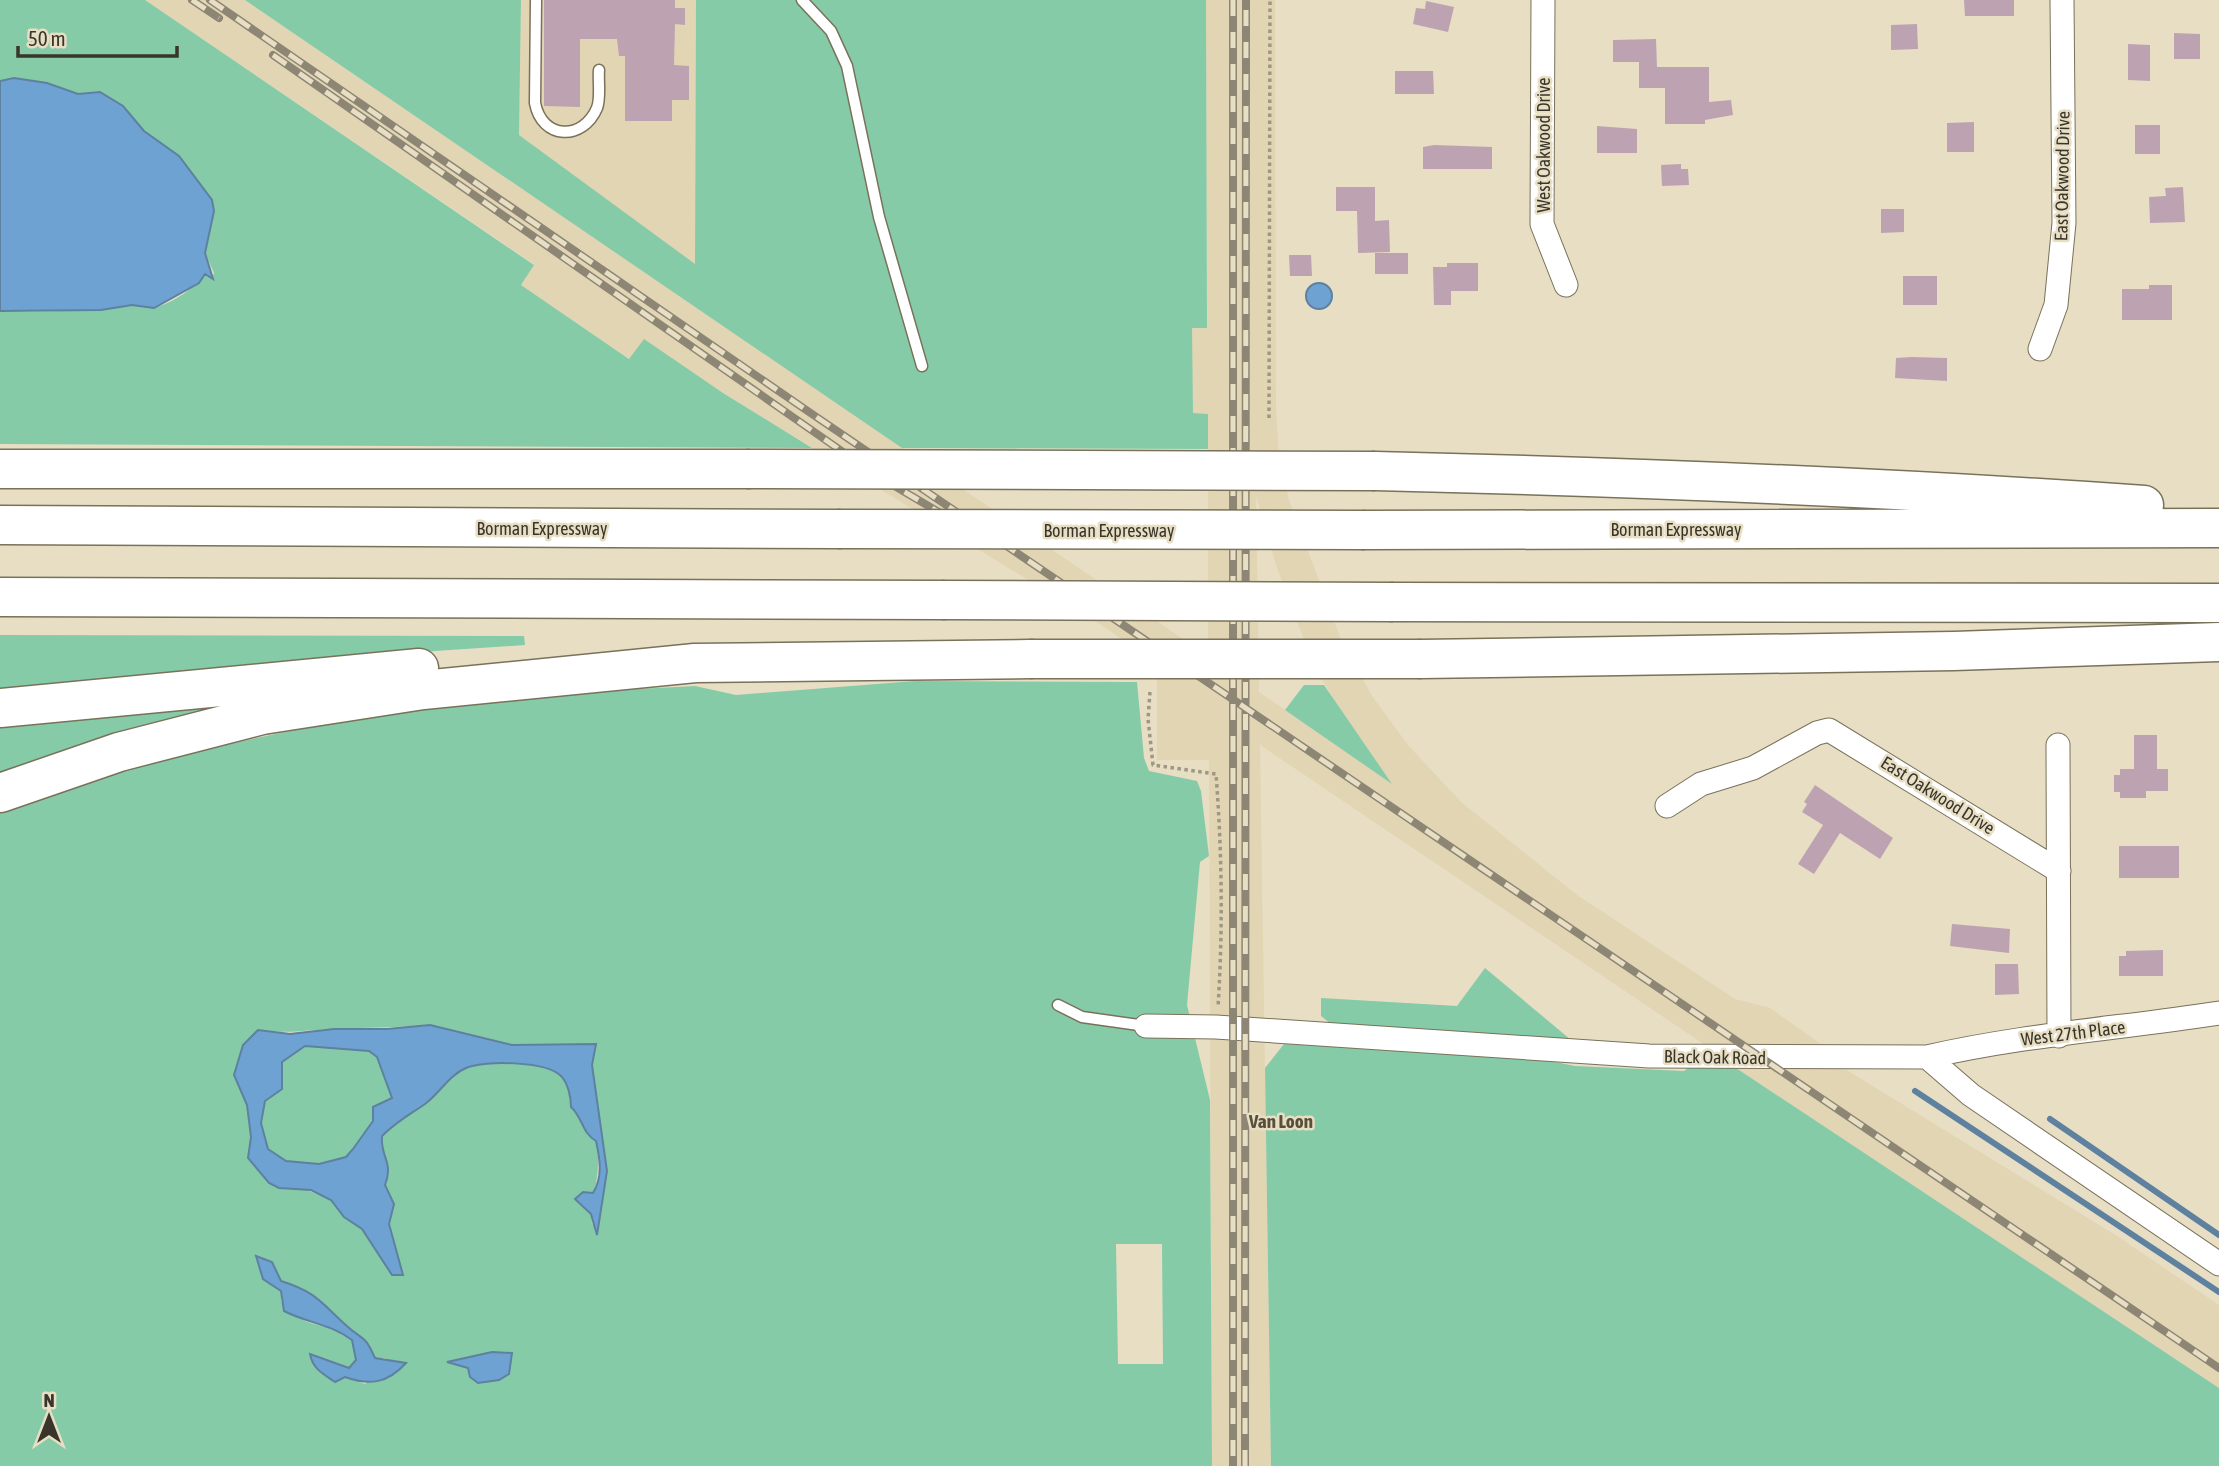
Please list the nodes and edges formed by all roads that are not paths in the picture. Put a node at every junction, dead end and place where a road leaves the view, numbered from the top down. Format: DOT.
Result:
graph roads {
  1 [pos="536,0"];
  2 [pos="802,0"];
  3 [pos="1543,0"];
  4 [pos="2062,0"];
  5 [pos="598,69"];
  6 [pos="1566,285"];
  7 [pos="2040,349"];
  8 [pos="922,366"];
  9 [pos="0,469"];
  10 [pos="2219,510"];
  11 [pos="0,525"];
  12 [pos="2219,528"];
  13 [pos="0,597"];
  14 [pos="2219,603"];
  15 [pos="2219,642"];
  16 [pos="695,663"];
  17 [pos="0,708"];
  18 [pos="2057,746"];
  19 [pos="0,793"];
  20 [pos="1667,806"];
  21 [pos="2059,871"];
  22 [pos="1058,1005"];
  23 [pos="2219,1013"];
  24 [pos="1146,1026"];
  25 [pos="2059,1036"];
  26 [pos="1927,1057"];
  27 [pos="2219,1264"];
  1 -- 5 [label="lane"];
  2 -- 8 [label="lane"];
  3 -- 6 [label="street, West Oakwood Drive"];
  4 -- 7 [label="street, East Oakwood Drive"];
  9 -- 10 [label="highway, bridge"];
  11 -- 12 [label="highway, Borman Expressway, bridge"];
  13 -- 14 [label="highway, bridge"];
  15 -- 16 [label="highway, bridge"];
  16 -- 17 [label="highway"];
  16 -- 19 [label="highway"];
  18 -- 21 [label="street"];
  20 -- 21 [label="street, East Oakwood Drive"];
  21 -- 25 [label="street"];
  22 -- 24 [label="lane"];
  23 -- 25 [label="street, West 27th Place"];
  24 -- 26 [label="street, Black Oak Road"];
  25 -- 26 [label="street, West 27th Place"];
  26 -- 27 [label="street"];
}
